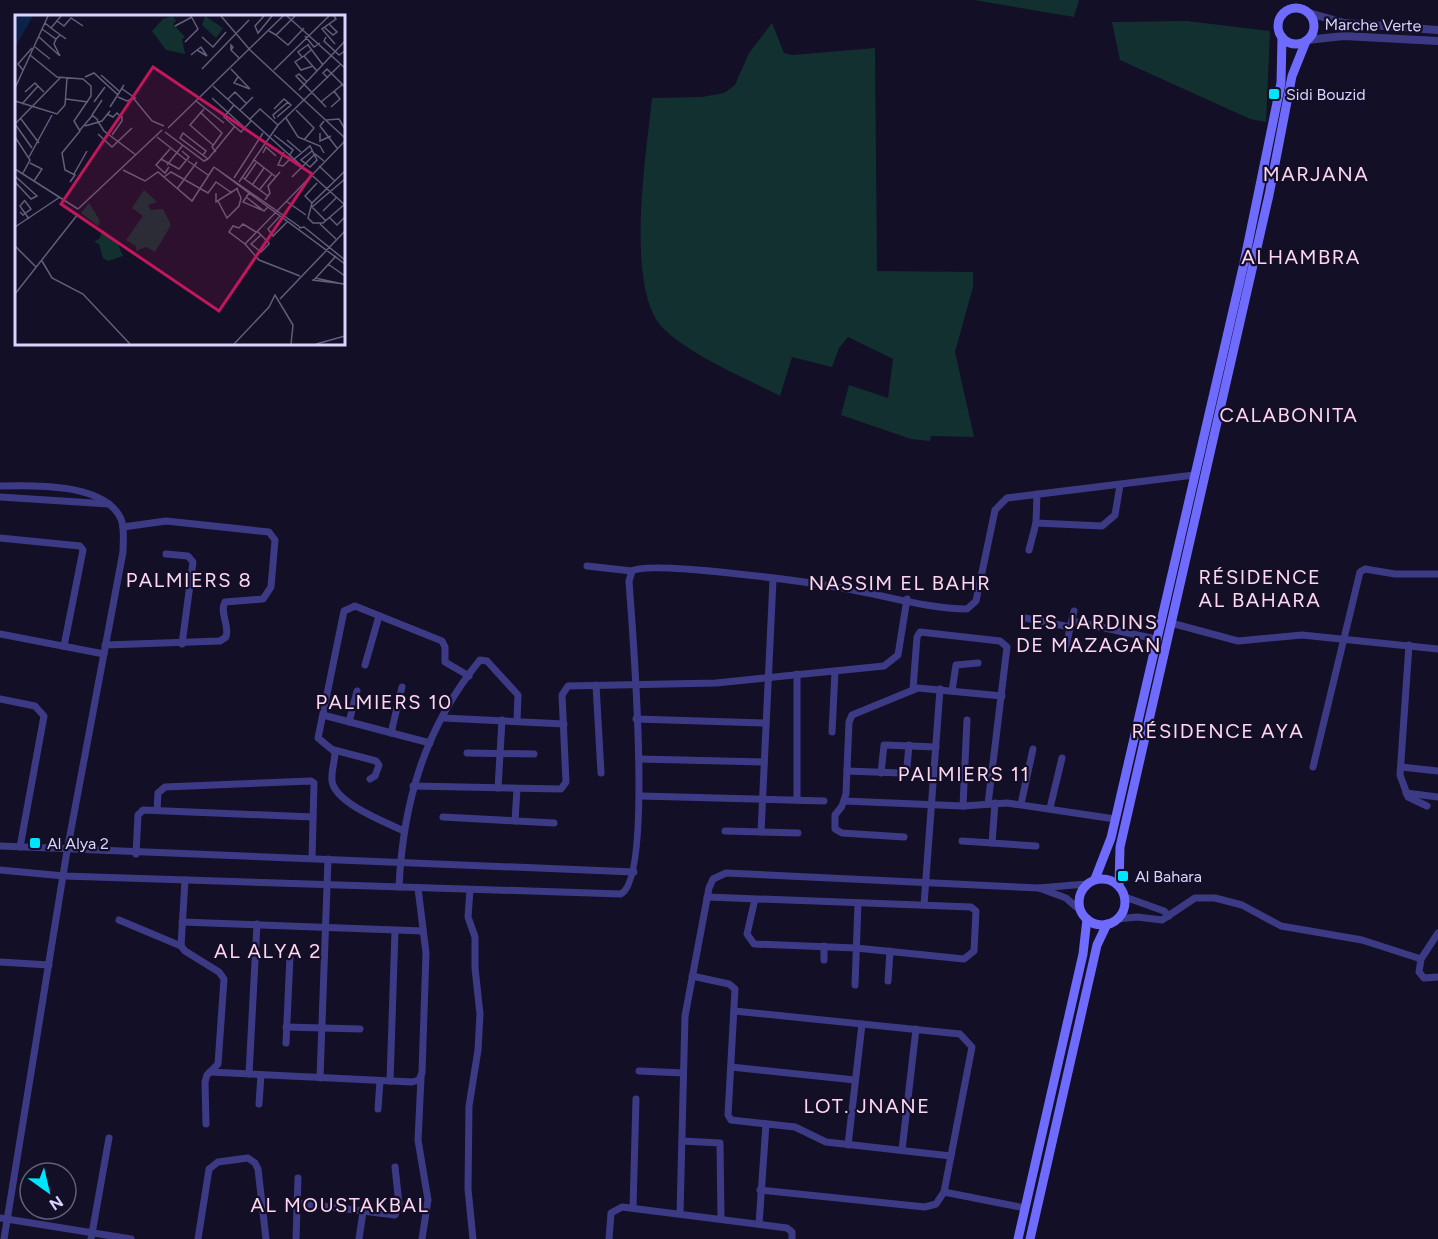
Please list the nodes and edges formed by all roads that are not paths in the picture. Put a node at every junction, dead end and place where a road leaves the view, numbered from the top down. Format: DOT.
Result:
graph roads {
  1 [pos="1290,0"];
  2 [pos="1305,0"];
  3 [pos="1288,10"];
  4 [pos="1307,12"];
  5 [pos="1438,30"];
  6 [pos="1282,37"];
  7 [pos="1306,41"];
  8 [pos="1438,41"];
  9 [pos="1194,476"];
  10 [pos="1120,485"];
  11 [pos="0,486"];
  12 [pos="1037,494"];
  13 [pos="0,497"];
  14 [pos="109,504"];
  15 [pos="1036,523"];
  16 [pos="123,527"];
  17 [pos="0,538"];
  18 [pos="1029,550"];
  19 [pos="166,554"];
  20 [pos="587,566"];
  21 [pos="632,571"];
  22 [pos="1438,574"];
  23 [pos="773,580"];
  24 [pos="907,599"];
  25 [pos="1074,611"];
  26 [pos="378,615"];
  27 [pos="1025,618"];
  28 [pos="1171,623"];
  29 [pos="1071,624"];
  30 [pos="0,634"];
  31 [pos="1156,639"];
  32 [pos="1344,639"];
  33 [pos="182,644"];
  34 [pos="105,645"];
  35 [pos="1409,645"];
  36 [pos="63,646"];
  37 [pos="1066,646"];
  38 [pos="1438,649"];
  39 [pos="104,654"];
  40 [pos="978,663"];
  41 [pos="365,666"];
  42 [pos="835,671"];
  43 [pos="797,674"];
  44 [pos="469,676"];
  45 [pos="768,677"];
  46 [pos="635,684"];
  47 [pos="596,685"];
  48 [pos="402,687"];
  49 [pos="913,689"];
  50 [pos="940,689"];
  51 [pos="357,691"];
  52 [pos="952,691"];
  53 [pos="1002,696"];
  54 [pos="0,699"];
  55 [pos="322,715"];
  56 [pos="443,718"];
  57 [pos="636,719"];
  58 [pos="502,720"];
  59 [pos="967,720"];
  60 [pos="517,721"];
  61 [pos="349,722"];
  62 [pos="766,723"];
  63 [pos="564,724"];
  64 [pos="832,732"];
  65 [pos="391,733"];
  66 [pos="430,743"];
  67 [pos="909,745"];
  68 [pos="936,747"];
  69 [pos="1033,749"];
  70 [pos="334,750"];
  71 [pos="466,753"];
  72 [pos="500,753"];
  73 [pos="534,754"];
  74 [pos="1062,758"];
  75 [pos="639,759"];
  76 [pos="764,762"];
  77 [pos="1313,767"];
  78 [pos="1401,767"];
  79 [pos="847,771"];
  80 [pos="1438,771"];
  81 [pos="601,773"];
  82 [pos="881,773"];
  83 [pos="370,778"];
  84 [pos="413,786"];
  85 [pos="498,788"];
  86 [pos="517,789"];
  87 [pos="1406,794"];
  88 [pos="639,796"];
  89 [pos="1438,797"];
  90 [pos="762,799"];
  91 [pos="797,800"];
  92 [pos="824,801"];
  93 [pos="844,801"];
  94 [pos="992,803"];
  95 [pos="931,804"];
  96 [pos="1021,804"];
  97 [pos="963,806"];
  98 [pos="1427,806"];
  99 [pos="1050,808"];
  100 [pos="157,810"];
  101 [pos="313,817"];
  102 [pos="442,817"];
  103 [pos="1115,819"];
  104 [pos="516,821"];
  105 [pos="554,823"];
  106 [pos="404,831"];
  107 [pos="725,831"];
  108 [pos="761,832"];
  109 [pos="798,833"];
  110 [pos="904,837"];
  111 [pos="962,841"];
  112 [pos="992,843"];
  113 [pos="0,846"];
  114 [pos="1036,846"];
  115 [pos="20,848"];
  116 [pos="67,851"];
  117 [pos="136,854"];
  118 [pos="312,858"];
  119 [pos="328,859"];
  120 [pos="400,862"];
  121 [pos="0,870"];
  122 [pos="634,872"];
  123 [pos="64,876"];
  124 [pos="185,880"];
  125 [pos="925,881"];
  126 [pos="1091,882"];
  127 [pos="327,885"];
  128 [pos="1119,886"];
  129 [pos="399,888"];
  130 [pos="418,888"];
  131 [pos="1039,888"];
  132 [pos="470,890"];
  133 [pos="707,897"];
  134 [pos="1125,897"];
  135 [pos="755,899"];
  136 [pos="858,903"];
  137 [pos="924,905"];
  138 [pos="1084,915"];
  139 [pos="1169,916"];
  140 [pos="1118,919"];
  141 [pos="119,920"];
  142 [pos="182,922"];
  143 [pos="257,924"];
  144 [pos="1107,924"];
  145 [pos="326,927"];
  146 [pos="395,931"];
  147 [pos="423,931"];
  148 [pos="1438,933"];
  149 [pos="181,946"];
  150 [pos="824,946"];
  151 [pos="856,948"];
  152 [pos="890,951"];
  153 [pos="290,956"];
  154 [pos="1421,959"];
  155 [pos="824,960"];
  156 [pos="0,962"];
  157 [pos="49,965"];
  158 [pos="692,976"];
  159 [pos="1438,977"];
  160 [pos="888,981"];
  161 [pos="855,985"];
  162 [pos="734,1011"];
  163 [pos="862,1024"];
  164 [pos="286,1027"];
  165 [pos="322,1028"];
  166 [pos="360,1029"];
  167 [pos="916,1029"];
  168 [pos="286,1042"];
  169 [pos="731,1067"];
  170 [pos="639,1071"];
  171 [pos="210,1072"];
  172 [pos="683,1073"];
  173 [pos="249,1074"];
  174 [pos="261,1075"];
  175 [pos="320,1078"];
  176 [pos="421,1078"];
  177 [pos="380,1080"];
  178 [pos="855,1080"];
  179 [pos="390,1081"];
  180 [pos="636,1099"];
  181 [pos="259,1104"];
  182 [pos="378,1109"];
  183 [pos="206,1124"];
  184 [pos="766,1124"];
  185 [pos="109,1138"];
  186 [pos="682,1141"];
  187 [pos="848,1145"];
  188 [pos="903,1150"];
  189 [pos="951,1156"];
  190 [pos="395,1167"];
  191 [pos="298,1178"];
  192 [pos="760,1190"];
  193 [pos="944,1192"];
  194 [pos="298,1203"];
  195 [pos="633,1208"];
  196 [pos="1025,1208"];
  197 [pos="363,1212"];
  198 [pos="680,1214"];
  199 [pos="4,1219"];
  200 [pos="721,1220"];
  201 [pos="759,1224"];
  202 [pos="92,1235"];
  203 [pos="4,1239"];
  204 [pos="131,1239"];
  205 [pos="198,1239"];
  206 [pos="266,1239"];
  207 [pos="296,1239"];
  208 [pos="359,1239"];
  209 [pos="422,1239"];
  210 [pos="473,1239"];
  211 [pos="609,1239"];
  212 [pos="792,1239"];
  213 [pos="1018,1239"];
  214 [pos="1030,1239"];
  1 -- 3 [label="main road"];
  2 -- 4 [label="main road"];
  3 -- 4 [label="main road"];
  3 -- 6 [label="main road"];
  4 -- 5 [label="street, Marche Verte"];
  4 -- 7 [label="main road"];
  6 -- 7 [label="main road"];
  6 -- 9 [label="main road"];
  7 -- 8 [label="street, Marche Verte"];
  7 -- 28 [label="main road"];
  9 -- 10 [label="street"];
  9 -- 31 [label="main road"];
  10 -- 12 [label="street"];
  10 -- 15 [label="street"];
  11 -- 14 [label="street"];
  12 -- 15 [label="street"];
  12 -- 24 [label="street"];
  13 -- 14 [label="street"];
  14 -- 16 [label="street"];
  15 -- 18 [label="street"];
  16 -- 33 [label="street"];
  16 -- 34 [label="street"];
  17 -- 36 [label="street"];
  19 -- 33 [label="street"];
  20 -- 21 [label="street"];
  21 -- 23 [label="street"];
  21 -- 46 [label="street"];
  22 -- 32 [label="street"];
  23 -- 24 [label="street"];
  23 -- 45 [label="street"];
  24 -- 42 [label="street"];
  25 -- 29 [label="street"];
  26 -- 41 [label="street"];
  26 -- 44 [label="street"];
  26 -- 55 [label="street"];
  27 -- 29 [label="street"];
  28 -- 32 [label="street"];
  28 -- 128 [label="main road"];
  29 -- 31 [label="street"];
  29 -- 37 [label="street"];
  30 -- 36 [label="street"];
  31 -- 103 [label="main road"];
  32 -- 35 [label="street"];
  32 -- 77 [label="street"];
  33 -- 34 [label="street"];
  34 -- 39 [label="street"];
  35 -- 38 [label="street"];
  35 -- 78 [label="street"];
  36 -- 39 [label="street"];
  39 -- 116 [label="street"];
  40 -- 52 [label="street"];
  42 -- 43 [label="street"];
  42 -- 64 [label="street"];
  43 -- 45 [label="street"];
  43 -- 91 [label="street"];
  44 -- 56 [label="street"];
  44 -- 60 [label="street"];
  45 -- 46 [label="street"];
  45 -- 62 [label="street"];
  46 -- 47 [label="street"];
  46 -- 57 [label="street"];
  47 -- 63 [label="street"];
  47 -- 81 [label="street"];
  48 -- 65 [label="street"];
  49 -- 50 [label="street"];
  49 -- 53 [label="street"];
  49 -- 79 [label="street"];
  50 -- 52 [label="street"];
  50 -- 68 [label="street"];
  51 -- 61 [label="street"];
  52 -- 53 [label="street"];
  53 -- 94 [label="street"];
  54 -- 115 [label="street"];
  55 -- 61 [label="street"];
  55 -- 70 [label="street"];
  56 -- 58 [label="street"];
  56 -- 66 [label="street"];
  57 -- 62 [label="street"];
  57 -- 75 [label="street"];
  58 -- 60 [label="street"];
  58 -- 72 [label="street"];
  59 -- 97 [label="street"];
  60 -- 63 [label="street"];
  61 -- 65 [label="street"];
  62 -- 76 [label="street"];
  63 -- 86 [label="street"];
  65 -- 66 [label="street"];
  66 -- 84 [label="street"];
  67 -- 68 [label="street"];
  67 -- 82 [label="street"];
  67 -- 82 [label="street"];
  68 -- 95 [label="street"];
  69 -- 96 [label="street"];
  70 -- 83 [label="street"];
  70 -- 106 [label="street"];
  71 -- 72 [label="street"];
  72 -- 73 [label="street"];
  72 -- 85 [label="street"];
  74 -- 99 [label="street"];
  75 -- 76 [label="street"];
  75 -- 88 [label="street"];
  76 -- 90 [label="street"];
  78 -- 80 [label="street"];
  78 -- 87 [label="street"];
  79 -- 82 [label="street"];
  79 -- 93 [label="street"];
  84 -- 85 [label="street"];
  84 -- 106 [label="street"];
  85 -- 86 [label="street"];
  86 -- 104 [label="street"];
  87 -- 89 [label="street"];
  87 -- 98 [label="street"];
  88 -- 90 [label="street"];
  88 -- 122 [label="street"];
  90 -- 91 [label="street"];
  90 -- 108 [label="street"];
  91 -- 92 [label="street"];
  93 -- 95 [label="street"];
  93 -- 110 [label="street"];
  94 -- 96 [label="street"];
  94 -- 97 [label="street"];
  94 -- 112 [label="street"];
  95 -- 97 [label="street"];
  95 -- 125 [label="street"];
  96 -- 99 [label="street"];
  99 -- 103 [label="street"];
  100 -- 101 [label="street"];
  100 -- 101 [label="street"];
  100 -- 117 [label="street"];
  101 -- 118 [label="street"];
  102 -- 104 [label="street"];
  103 -- 126 [label="main road"];
  104 -- 105 [label="street"];
  106 -- 120 [label="street"];
  107 -- 108 [label="street"];
  108 -- 109 [label="street"];
  111 -- 112 [label="street"];
  112 -- 114 [label="street"];
  113 -- 115 [label="street"];
  115 -- 116 [label="street"];
  116 -- 117 [label="street"];
  116 -- 123 [label="street"];
  117 -- 118 [label="street"];
  118 -- 119 [label="street"];
  119 -- 120 [label="street"];
  119 -- 127 [label="street"];
  120 -- 122 [label="street"];
  120 -- 129 [label="street"];
  121 -- 123 [label="street"];
  122 -- 132 [label="street"];
  123 -- 124 [label="street"];
  123 -- 157 [label="street"];
  124 -- 127 [label="street"];
  124 -- 142 [label="street"];
  125 -- 131 [label="street"];
  125 -- 133 [label="street"];
  125 -- 137 [label="street"];
  126 -- 128 [label="main road"];
  126 -- 131 [label="street"];
  126 -- 138 [label="main road"];
  127 -- 129 [label="street"];
  127 -- 145 [label="street"];
  128 -- 134 [label="main road"];
  129 -- 130 [label="street"];
  130 -- 132 [label="street"];
  130 -- 147 [label="street"];
  131 -- 138 [label="street"];
  132 -- 210 [label="street"];
  133 -- 135 [label="street"];
  133 -- 158 [label="street"];
  134 -- 139 [label="street"];
  134 -- 140 [label="main road"];
  135 -- 136 [label="street"];
  135 -- 150 [label="street"];
  136 -- 137 [label="street"];
  136 -- 151 [label="street"];
  137 -- 152 [label="street"];
  138 -- 144 [label="main road"];
  138 -- 196 [label="main road"];
  139 -- 140 [label="street"];
  139 -- 154 [label="street"];
  140 -- 144 [label="main road"];
  141 -- 149 [label="street"];
  142 -- 143 [label="street"];
  142 -- 149 [label="street"];
  143 -- 145 [label="street"];
  143 -- 173 [label="street"];
  144 -- 214 [label="main road"];
  145 -- 146 [label="street"];
  145 -- 165 [label="street"];
  146 -- 147 [label="street"];
  146 -- 179 [label="street"];
  147 -- 176 [label="street"];
  148 -- 154 [label="street"];
  149 -- 171 [label="street"];
  150 -- 151 [label="street"];
  150 -- 155 [label="street"];
  151 -- 152 [label="street"];
  151 -- 161 [label="street"];
  152 -- 160 [label="street"];
  153 -- 164 [label="street"];
  154 -- 159 [label="street"];
  156 -- 157 [label="street"];
  157 -- 199 [label="street"];
  158 -- 162 [label="street"];
  158 -- 172 [label="street"];
  162 -- 163 [label="street"];
  162 -- 169 [label="street"];
  163 -- 167 [label="street"];
  163 -- 178 [label="street"];
  164 -- 165 [label="street"];
  164 -- 168 [label="street"];
  165 -- 166 [label="street"];
  165 -- 175 [label="street"];
  167 -- 188 [label="street"];
  167 -- 189 [label="street"];
  169 -- 178 [label="street"];
  169 -- 184 [label="street"];
  170 -- 172 [label="street"];
  171 -- 173 [label="street"];
  171 -- 183 [label="street"];
  172 -- 186 [label="street"];
  173 -- 174 [label="street"];
  174 -- 175 [label="street"];
  174 -- 181 [label="street"];
  175 -- 177 [label="street"];
  176 -- 179 [label="street"];
  176 -- 209 [label="street"];
  177 -- 179 [label="street"];
  177 -- 182 [label="street"];
  178 -- 187 [label="street"];
  180 -- 195 [label="street"];
  184 -- 187 [label="street"];
  184 -- 192 [label="street"];
  185 -- 202 [label="street"];
  186 -- 198 [label="street"];
  186 -- 200 [label="street"];
  187 -- 188 [label="street"];
  188 -- 189 [label="street"];
  189 -- 193 [label="street"];
  190 -- 197 [label="street"];
  191 -- 194 [label="street"];
  192 -- 193 [label="street"];
  192 -- 201 [label="street"];
  193 -- 196 [label="street"];
  194 -- 197 [label="street"];
  194 -- 207 [label="street"];
  195 -- 198 [label="street"];
  195 -- 211 [label="street"];
  196 -- 213 [label="main road"];
  197 -- 208 [label="street"];
  198 -- 200 [label="street"];
  199 -- 202 [label="street"];
  199 -- 203 [label="street"];
  200 -- 201 [label="street"];
  201 -- 212 [label="street"];
  202 -- 204 [label="street"];
  205 -- 206 [label="street"];
}
